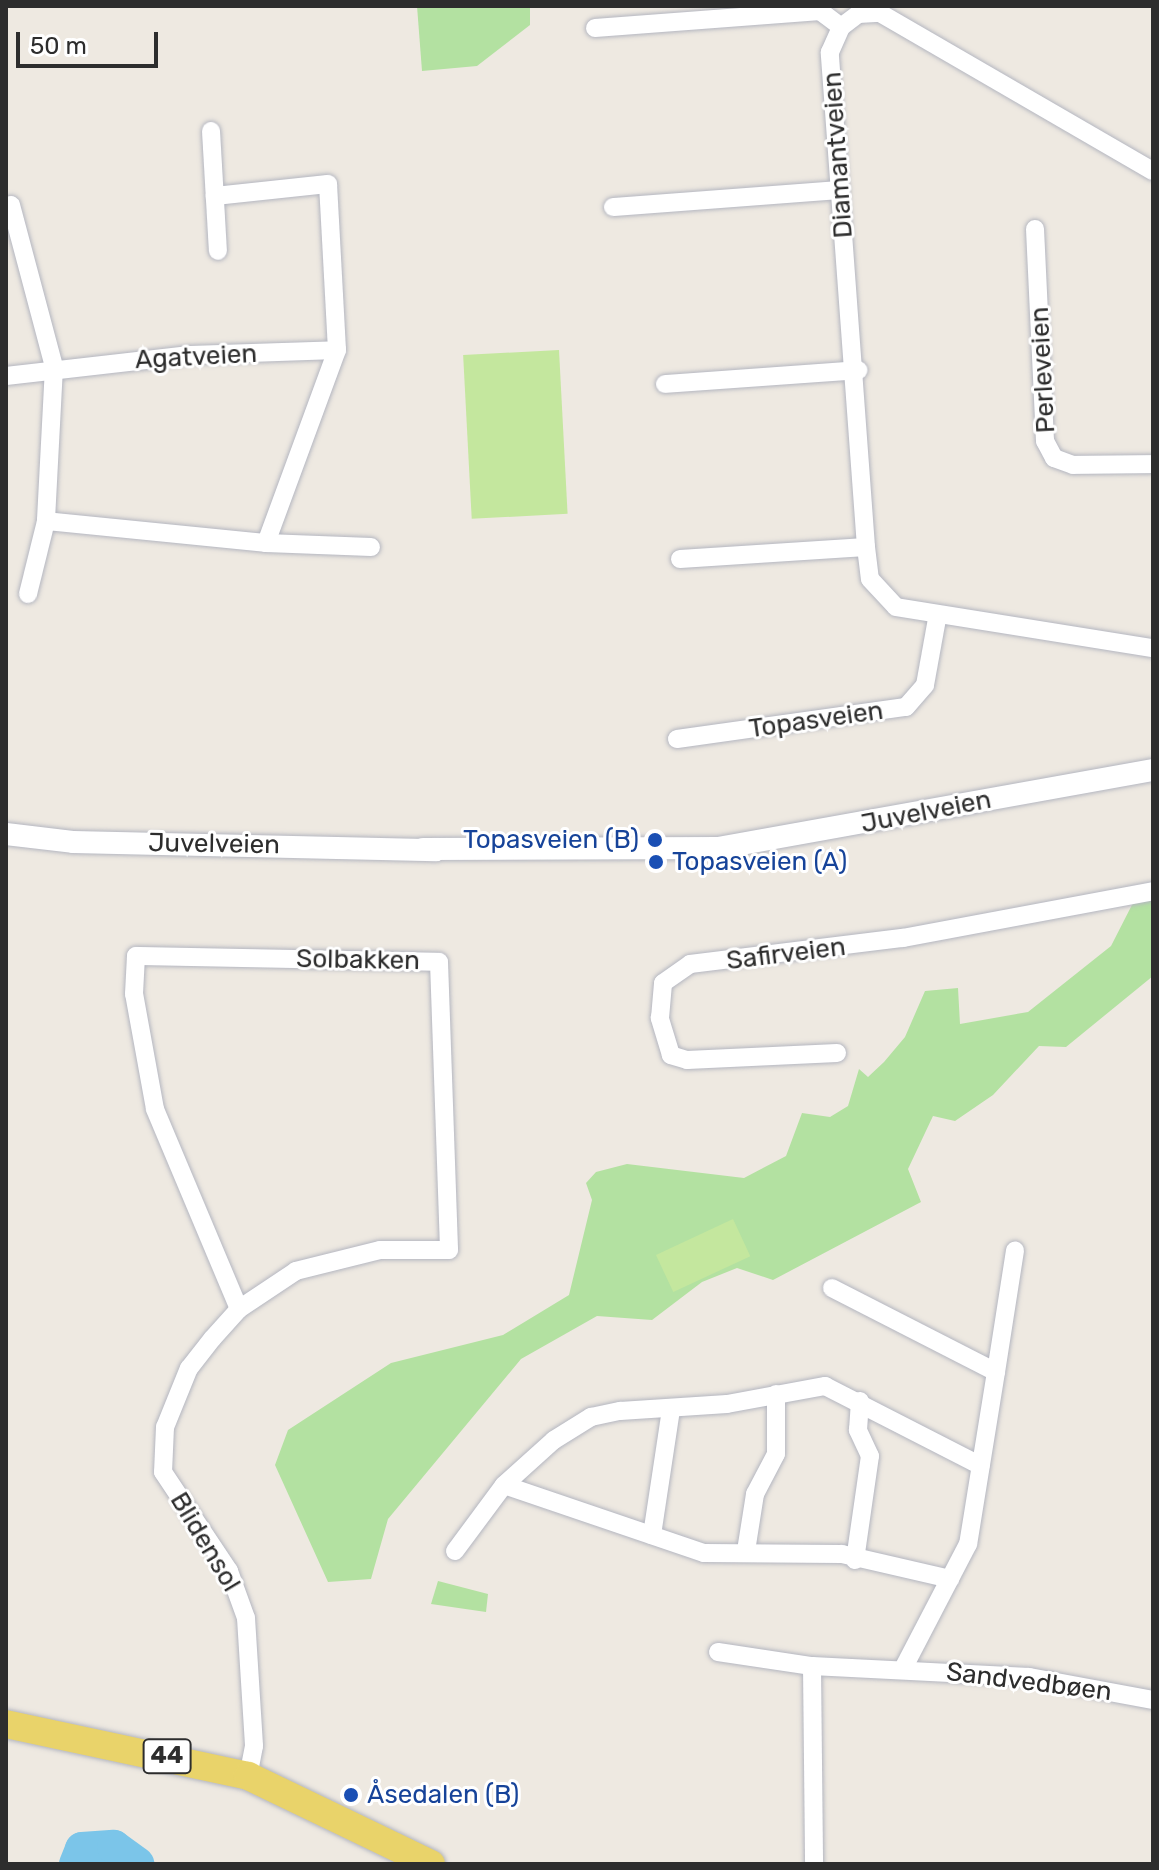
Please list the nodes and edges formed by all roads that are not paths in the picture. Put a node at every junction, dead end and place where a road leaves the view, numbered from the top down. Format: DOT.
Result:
graph roads {
  1 [pos="841,27"];
  2 [pos="595,28"];
  3 [pos="211,131"];
  4 [pos="1153,171"];
  5 [pos="840,190"];
  6 [pos="215,196"];
  7 [pos="11,205"];
  8 [pos="613,207"];
  9 [pos="1035,229"];
  10 [pos="218,251"];
  11 [pos="337,350"];
  12 [pos="54,367"];
  13 [pos="858,370"];
  14 [pos="6,376"];
  15 [pos="665,384"];
  16 [pos="1153,464"];
  17 [pos="46,521"];
  18 [pos="266,543"];
  19 [pos="371,547"];
  20 [pos="866,547"];
  21 [pos="680,559"];
  22 [pos="28,594"];
  23 [pos="937,619"];
  24 [pos="1153,648"];
  25 [pos="677,739"];
  26 [pos="1153,770"];
  27 [pos="6,834"];
  28 [pos="1153,891"];
  29 [pos="837,1053"];
  30 [pos="1015,1250"];
  31 [pos="832,1288"];
  32 [pos="239,1309"];
  33 [pos="996,1372"];
  34 [pos="776,1394"];
  35 [pos="860,1401"];
  36 [pos="173,1405"];
  37 [pos="671,1409"];
  38 [pos="981,1466"];
  39 [pos="504,1485"];
  40 [pos="652,1535"];
  41 [pos="455,1551"];
  42 [pos="746,1551"];
  43 [pos="855,1560"];
  44 [pos="950,1579"];
  45 [pos="718,1652"];
  46 [pos="812,1666"];
  47 [pos="904,1667"];
  48 [pos="1153,1700"];
  49 [pos="6,1724"];
  50 [pos="248,1776"];
  51 [pos="322,1806"];
  52 [pos="409,1864"];
  53 [pos="431,1864"];
  54 [pos="814,1864"];
  1 -- 2 [label="street"];
  1 -- 4 [label="street"];
  1 -- 5 [label="street, Diamantveien"];
  3 -- 6 [label="street"];
  5 -- 8 [label="street"];
  5 -- 13 [label="street, Diamantveien"];
  6 -- 10 [label="street"];
  6 -- 11 [label="street"];
  7 -- 12 [label="street"];
  9 -- 16 [label="street, Perleveien"];
  11 -- 12 [label="street, Agatveien"];
  11 -- 18 [label="street"];
  12 -- 14 [label="street, Agatveien"];
  12 -- 17 [label="street"];
  13 -- 15 [label="street"];
  13 -- 20 [label="street, Diamantveien"];
  17 -- 18 [label="street"];
  17 -- 22 [label="street"];
  18 -- 19 [label="street"];
  20 -- 21 [label="street"];
  20 -- 23 [label="street, Diamantveien"];
  23 -- 24 [label="street, Diamantveien"];
  23 -- 25 [label="street, Topasveien"];
  26 -- 27 [label="street, Juvelveien"];
  28 -- 29 [label="street, Safirveien"];
  30 -- 33 [label="street, Sandvedbøen"];
  31 -- 33 [label="street"];
  32 -- 32 [label="street, Solbakken"];
  32 -- 36 [label="street, Solbakken"];
  33 -- 38 [label="street, Sandvedbøen"];
  34 -- 35 [label="street"];
  34 -- 37 [label="street"];
  34 -- 42 [label="street"];
  35 -- 38 [label="street"];
  35 -- 43 [label="street"];
  36 -- 50 [label="street, Blidensol"];
  37 -- 39 [label="street"];
  37 -- 40 [label="street"];
  38 -- 44 [label="street, Sandvedbøen"];
  39 -- 40 [label="street"];
  39 -- 41 [label="street"];
  40 -- 42 [label="street"];
  42 -- 43 [label="street"];
  43 -- 44 [label="street"];
  44 -- 47 [label="street, Sandvedbøen"];
  45 -- 46 [label="street, Sandvedbøen"];
  46 -- 47 [label="street, Sandvedbøen"];
  46 -- 54 [label="street"];
  47 -- 48 [label="street, Sandvedbøen"];
  49 -- 50 [label="main road, 44"];
  50 -- 51 [label="main road, 44"];
  51 -- 52 [label="main road, 44"];
  51 -- 53 [label="main road, 44"];
}
